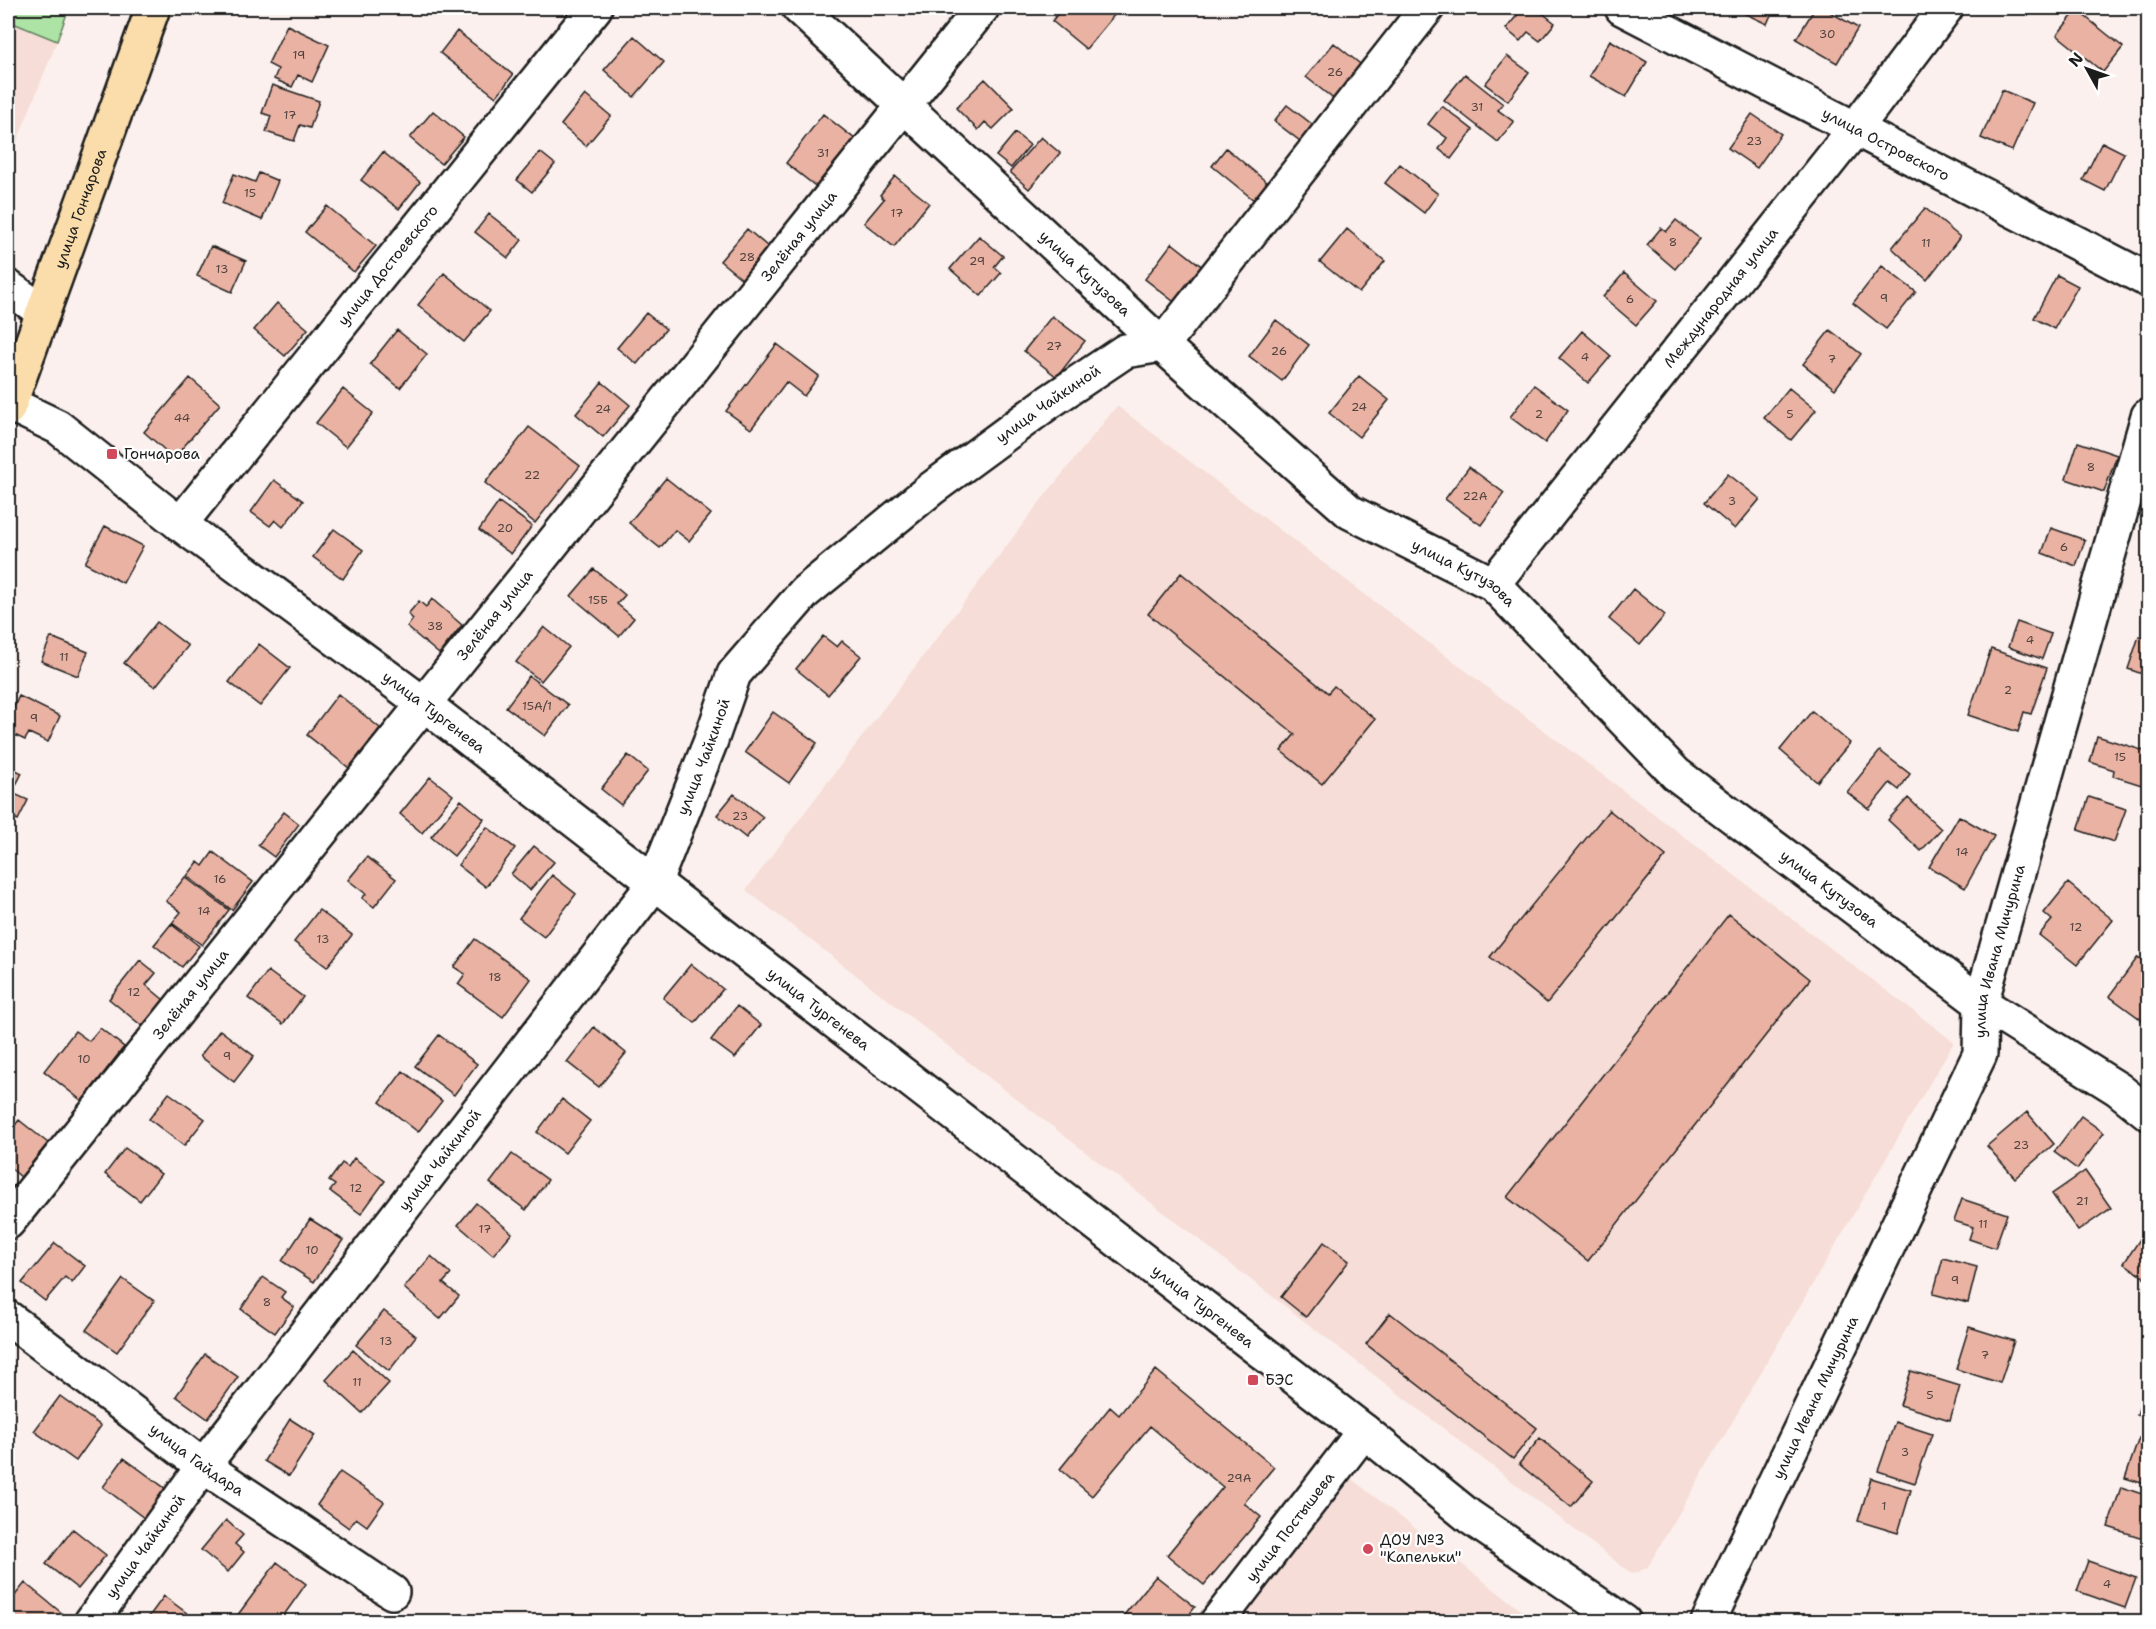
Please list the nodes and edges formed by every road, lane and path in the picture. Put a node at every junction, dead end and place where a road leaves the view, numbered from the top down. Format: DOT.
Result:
graph roads {
  1 [pos="153,8"];
  2 [pos="596,8"];
  3 [pos="799,8"];
  4 [pos="982,8"];
  5 [pos="1427,8"];
  6 [pos="1622,8"];
  7 [pos="1946,8"];
  8 [pos="905,104"];
  9 [pos="1855,129"];
  10 [pos="2148,280"];
  11 [pos="8,287"];
  12 [pos="43,312"];
  13 [pos="1162,345"];
  14 [pos="8,406"];
  15 [pos="2148,416"];
  16 [pos="180,524"];
  17 [pos="1493,584"];
  18 [pos="424,704"];
  19 [pos="654,884"];
  20 [pos="1981,1004"];
  21 [pos="2148,1113"];
  22 [pos="8,1222"];
  23 [pos="8,1318"];
  24 [pos="1364,1431"];
  25 [pos="203,1466"];
  26 [pos="392,1592"];
  27 [pos="1622,1621"];
  28 [pos="91,1622"];
  29 [pos="1217,1622"];
  30 [pos="1708,1622"];
  1 -- 12 [label="main road, улица Гончарова"];
  2 -- 16 [label="street, улица Достоевского"];
  3 -- 8 [label="street, улица Кутузова"];
  4 -- 8 [label="street, Зелёная улица"];
  5 -- 13 [label="street"];
  6 -- 9 [label="street, улица Островского"];
  7 -- 9 [label="street, Международная улица"];
  8 -- 13 [label="street, улица Кутузова"];
  8 -- 18 [label="street, Зелёная улица"];
  9 -- 10 [label="street, улица Островского"];
  9 -- 17 [label="street, Международная улица"];
  11 -- 12 [label="street"];
  12 -- 14 [label="main road, улица Гончарова"];
  13 -- 17 [label="street, улица Кутузова"];
  13 -- 19 [label="street, улица Чайкиной"];
  14 -- 16 [label="street, улица Тургенева"];
  15 -- 20 [label="street, улица Ивана Мичурина"];
  16 -- 18 [label="street, улица Тургенева"];
  17 -- 20 [label="street, улица Кутузова"];
  18 -- 19 [label="street, улица Тургенева"];
  18 -- 22 [label="street, Зелёная улица"];
  19 -- 24 [label="street, улица Тургенева"];
  19 -- 25 [label="street, улица Чайкиной"];
  20 -- 21 [label="street, улица Кутузова"];
  20 -- 30 [label="street, улица Ивана Мичурина"];
  23 -- 25 [label="street, улица Гайдара"];
  24 -- 27 [label="street, улица Тургенева"];
  24 -- 29 [label="street, улица Постышева"];
  25 -- 26 [label="street, улица Гайдара"];
  25 -- 28 [label="street, улица Чайкиной"];
}
